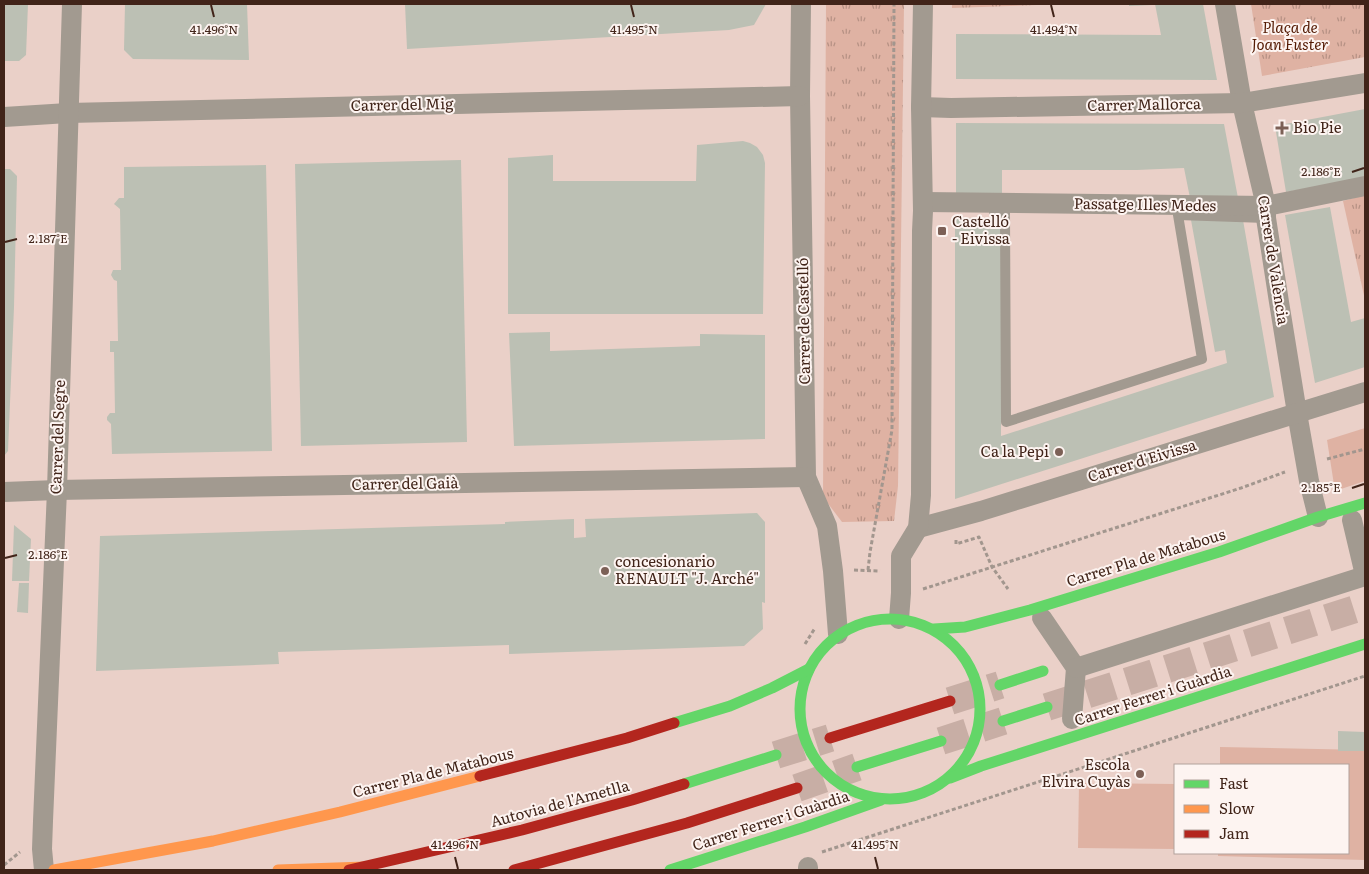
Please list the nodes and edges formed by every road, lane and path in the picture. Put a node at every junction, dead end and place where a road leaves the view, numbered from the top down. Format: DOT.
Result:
graph roads {
  1 [pos="72,4"];
  2 [pos="801,4"];
  3 [pos="894,4"];
  4 [pos="924,4"];
  5 [pos="1225,4"];
  6 [pos="1365,83"];
  7 [pos="800,96"];
  8 [pos="1242,103"];
  9 [pos="921,107"];
  10 [pos="68,113"];
  11 [pos="4,117"];
  12 [pos="1365,186"];
  13 [pos="923,207"];
  14 [pos="1266,212"];
  15 [pos="1365,392"];
  16 [pos="1297,413"];
  17 [pos="1365,449"];
  18 [pos="1306,464"];
  19 [pos="806,477"];
  20 [pos="57,490"];
  21 [pos="4,492"];
  22 [pos="1365,503"];
  23 [pos="1318,517"];
  24 [pos="1352,520"];
  25 [pos="918,528"];
  26 [pos="954,534"];
  27 [pos="992,567"];
  28 [pos="868,570"];
  29 [pos="833,571"];
  30 [pos="1365,576"];
  31 [pos="1011,593"];
  32 [pos="901,594"];
  33 [pos="1042,618"];
  34 [pos="899,619"];
  35 [pos="934,629"];
  36 [pos="838,634"];
  37 [pos="1365,644"];
  38 [pos="809,668"];
  39 [pos="1076,668"];
  40 [pos="1043,671"];
  41 [pos="1365,676"];
  42 [pos="1000,685"];
  43 [pos="950,701"];
  44 [pos="1047,707"];
  45 [pos="1072,719"];
  46 [pos="1003,721"];
  47 [pos="830,738"];
  48 [pos="941,741"];
  49 [pos="776,755"];
  50 [pos="857,767"];
  51 [pos="950,778"];
  52 [pos="797,788"];
  53 [pos="881,800"];
  54 [pos="22,850"];
  55 [pos="810,864"];
  56 [pos="4,865"];
  57 [pos="364,867"];
  58 [pos="44,870"];
  59 [pos="54,870"];
  60 [pos="278,870"];
  61 [pos="348,870"];
  62 [pos="514,870"];
  63 [pos="670,870"];
  1 -- 10 [label="street, Carrer del Segre"];
  2 -- 7 [label="street, Carrer de Castelló"];
  3 -- 28 [label="path"];
  4 -- 9 [label="street"];
  5 -- 8 [label="street, Carrer de València"];
  6 -- 8 [label="street, Carrer Mallorca"];
  7 -- 10 [label="street, Carrer del Mig"];
  7 -- 19 [label="street, Carrer de Castelló"];
  8 -- 9 [label="street, Carrer Mallorca"];
  8 -- 14 [label="street, Carrer de València"];
  9 -- 13 [label="street"];
  10 -- 11 [label="street, Carrer del Mig"];
  10 -- 20 [label="street, Carrer del Segre"];
  12 -- 14 [label="street, Passatge Illes Medes"];
  13 -- 14 [label="street, Passatge Illes Medes"];
  13 -- 14 [label="lane"];
  13 -- 25 [label="street"];
  14 -- 16 [label="street, Carrer de València"];
  15 -- 16 [label="street, Carrer d'Eivissa"];
  16 -- 18 [label="street, Carrer de València"];
  16 -- 25 [label="street, Carrer d'Eivissa"];
  17 -- 18 [label="path"];
  18 -- 23 [label="street, Carrer de València"];
  18 -- 27 [label="path"];
  19 -- 20 [label="street, Carrer del Gaià"];
  19 -- 29 [label="street, Carrer de Castelló"];
  20 -- 21 [label="street, Carrer del Gaià"];
  20 -- 58 [label="street, Carrer del Segre"];
  22 -- 23 [label="main road, Carrer Pla de Matabous"];
  23 -- 35 [label="main road, Carrer Pla de Matabous"];
  24 -- 30 [label="street"];
  25 -- 32 [label="street"];
  26 -- 27 [label="path"];
  27 -- 31 [label="path"];
  27 -- 32 [label="path"];
  28 -- 29 [label="path"];
  28 -- 32 [label="path"];
  29 -- 36 [label="street, Carrer de Castelló"];
  30 -- 39 [label="street"];
  32 -- 34 [label="street"];
  33 -- 39 [label="street"];
  34 -- 35 [label="main road"];
  34 -- 36 [label="main road"];
  35 -- 51 [label="main road"];
  36 -- 38 [label="main road"];
  37 -- 51 [label="main road, Carrer Ferrer i Guàrdia"];
  38 -- 53 [label="main road"];
  38 -- 59 [label="main road, Carrer Pla de Matabous"];
  39 -- 45 [label="street"];
  40 -- 42 [label="main road"];
  41 -- 55 [label="path"];
  43 -- 47 [label="main road"];
  44 -- 46 [label="main road"];
  48 -- 50 [label="main road"];
  49 -- 57 [label="main road, Autovia de l'Ametlla"];
  51 -- 53 [label="main road, Carrer Ferrer i Guàrdia"];
  52 -- 62 [label="main road"];
  53 -- 63 [label="main road, Carrer Ferrer i Guàrdia"];
  54 -- 56 [label="path"];
  57 -- 60 [label="main road"];
  57 -- 61 [label="main road, Autovia de l'Ametlla"];
}
